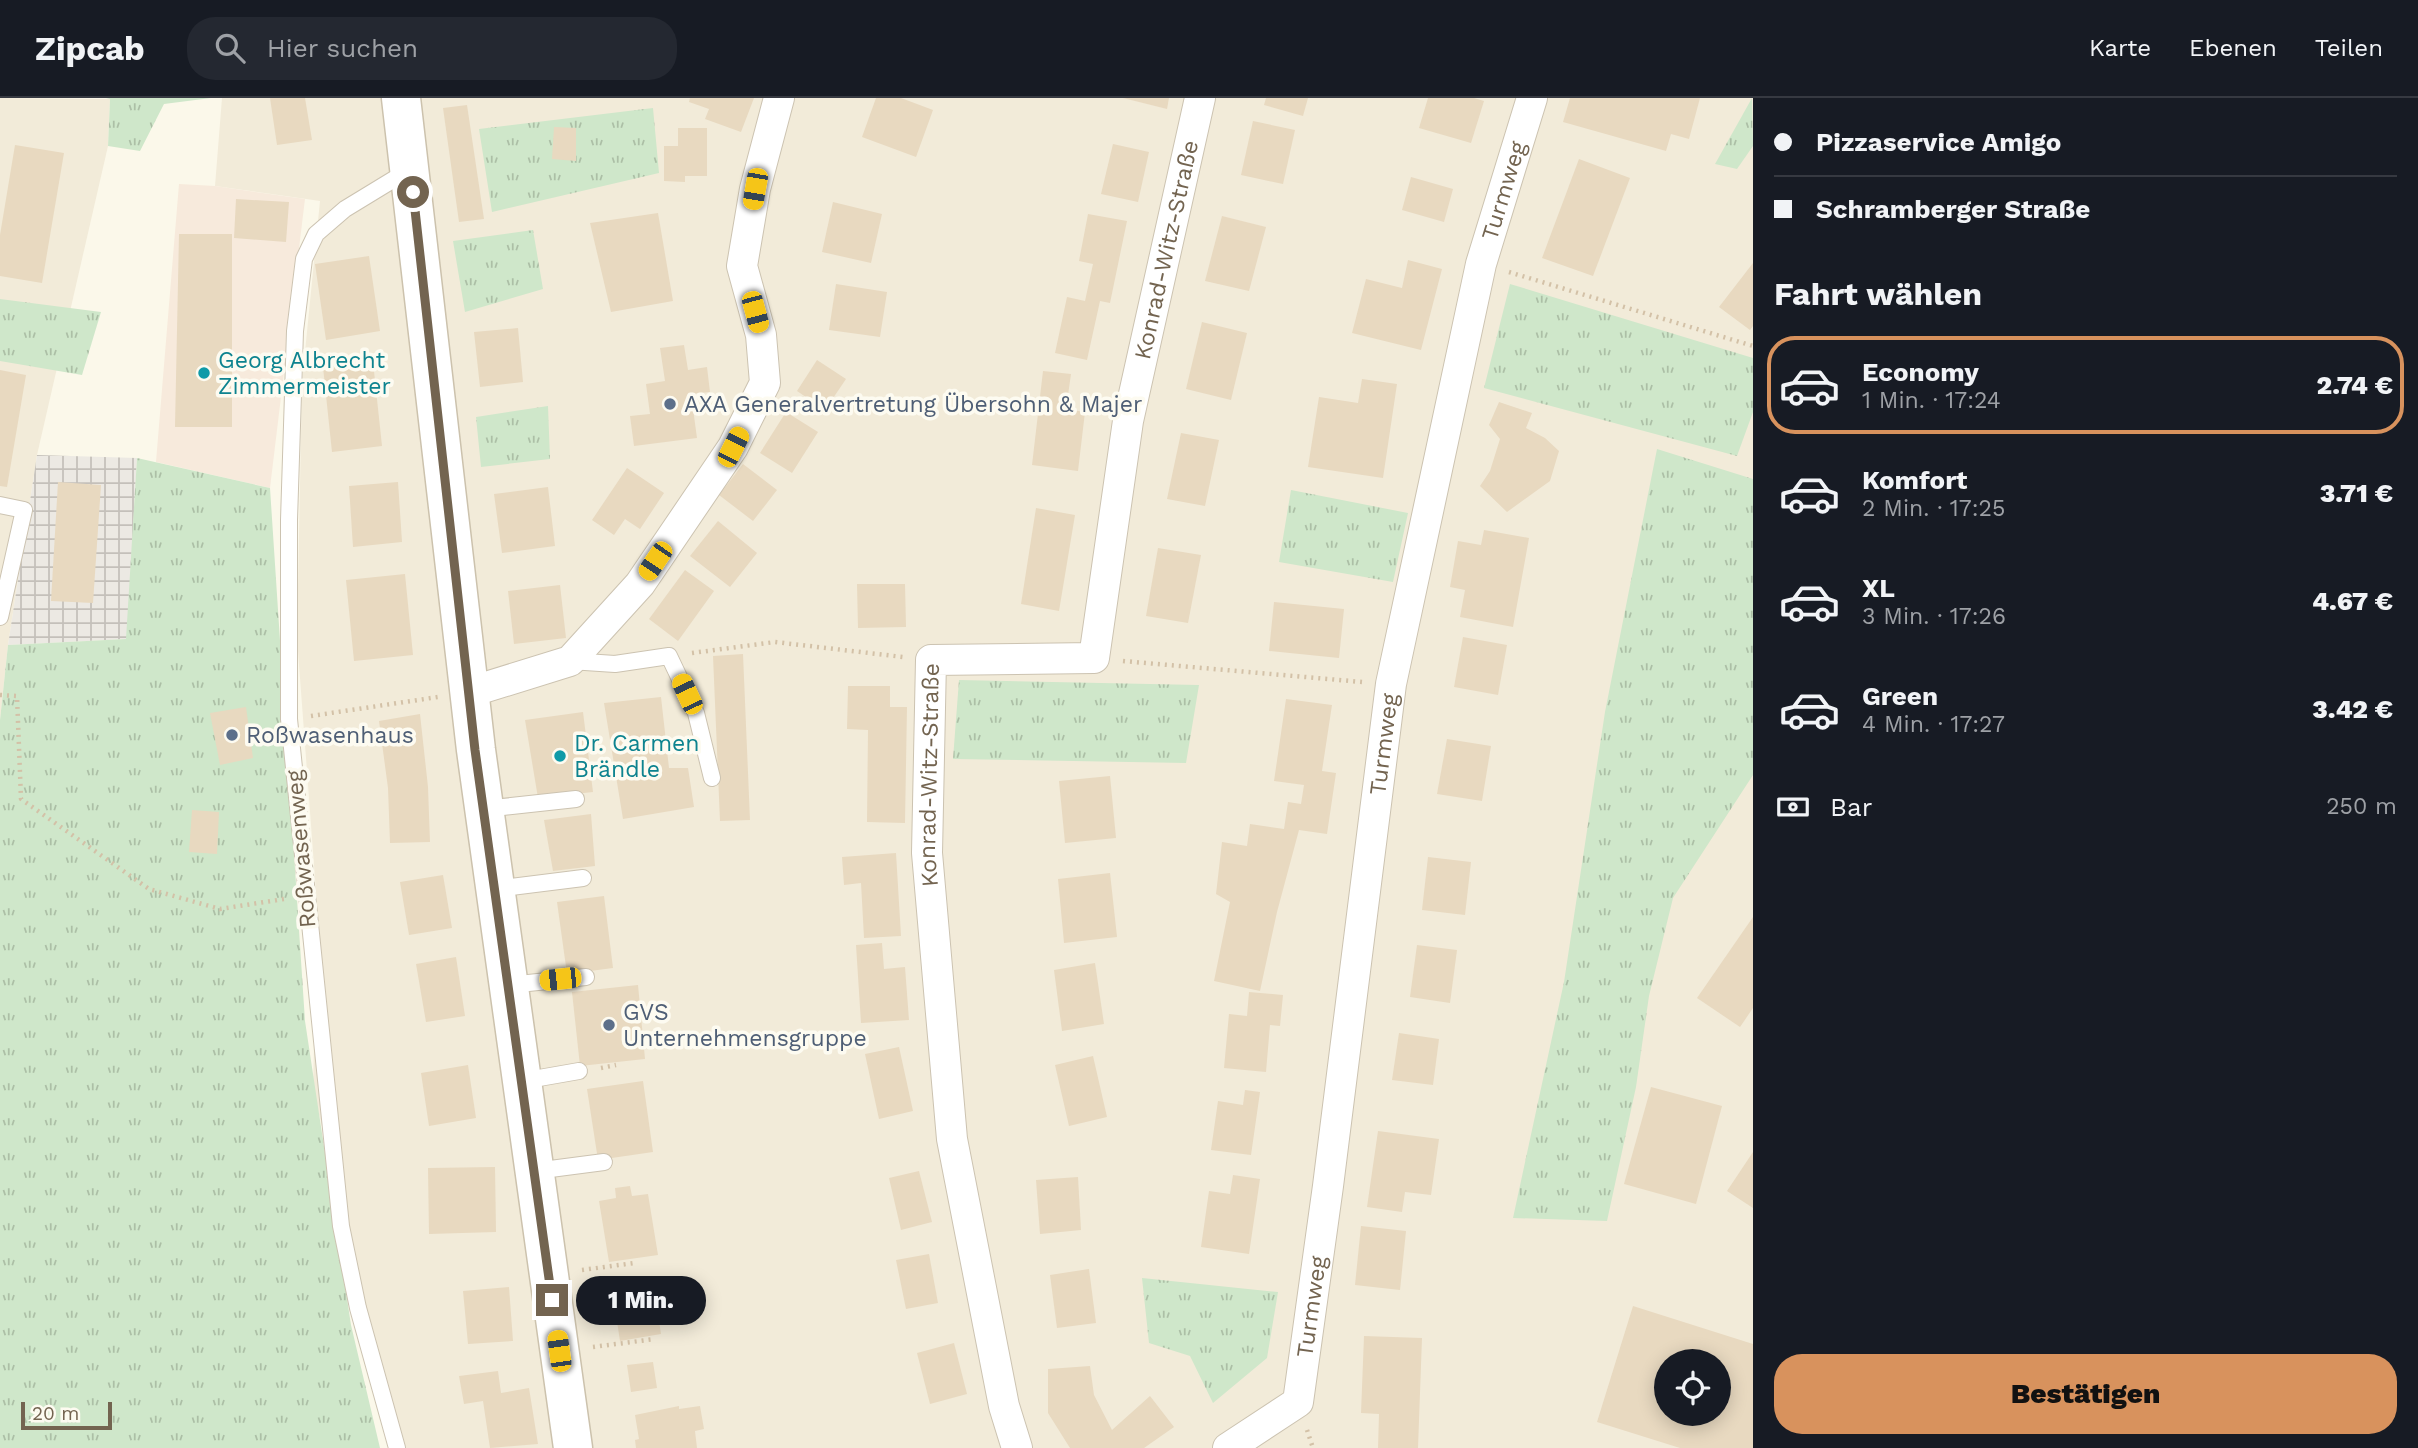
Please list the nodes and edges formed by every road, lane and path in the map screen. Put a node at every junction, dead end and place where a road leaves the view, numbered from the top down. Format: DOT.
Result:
graph roads {
  1 [pos="401,98"];
  2 [pos="779,98"];
  3 [pos="1200,98"];
  4 [pos="1532,98"];
  5 [pos="411,168"];
  6 [pos="1481,264"];
  7 [pos="1753,346"];
  8 [pos="0,505"];
  9 [pos="0,617"];
  10 [pos="669,656"];
  11 [pos="1094,658"];
  12 [pos="931,660"];
  13 [pos="570,661"];
  14 [pos="1391,684"];
  15 [pos="470,692"];
  16 [pos="0,695"];
  17 [pos="289,719"];
  18 [pos="712,778"];
  19 [pos="576,799"];
  20 [pos="484,809"];
  21 [pos="583,878"];
  22 [pos="495,889"];
  23 [pos="306,899"];
  24 [pos="586,977"];
  25 [pos="509,985"];
  26 [pos="579,1071"];
  27 [pos="522,1081"];
  28 [pos="604,1162"];
  29 [pos="534,1171"];
  30 [pos="634,1263"];
  31 [pos="549,1275"];
  32 [pos="655,1339"];
  33 [pos="559,1351"];
  34 [pos="397,1448"];
  35 [pos="573,1448"];
  36 [pos="1017,1448"];
  37 [pos="1228,1448"];
  1 -- 5 [label="street"];
  2 -- 13 [label="street"];
  3 -- 11 [label="street, Konrad-Witz-Straße"];
  4 -- 6 [label="street, Turmweg"];
  5 -- 15 [label="street"];
  5 -- 17 [label="lane, Roßwasenweg"];
  6 -- 7 [label="path"];
  6 -- 14 [label="street, Turmweg"];
  8 -- 9 [label="lane"];
  10 -- 12 [label="path"];
  10 -- 13 [label="lane"];
  10 -- 18 [label="lane"];
  11 -- 12 [label="street, Konrad-Witz-Straße"];
  11 -- 14 [label="path"];
  12 -- 36 [label="street, Konrad-Witz-Straße"];
  13 -- 15 [label="street"];
  14 -- 37 [label="street, Turmweg"];
  15 -- 17 [label="path"];
  15 -- 20 [label="street"];
  16 -- 23 [label="path"];
  17 -- 23 [label="lane, Roßwasenweg"];
  19 -- 20 [label="lane"];
  20 -- 22 [label="street"];
  21 -- 22 [label="lane"];
  22 -- 25 [label="street"];
  23 -- 34 [label="lane, Roßwasenweg"];
  24 -- 25 [label="lane"];
  25 -- 27 [label="street"];
  26 -- 27 [label="lane"];
  27 -- 29 [label="street"];
  28 -- 29 [label="lane"];
  29 -- 31 [label="street"];
  30 -- 31 [label="path"];
  31 -- 33 [label="street"];
  32 -- 33 [label="path"];
  33 -- 35 [label="street"];
}
